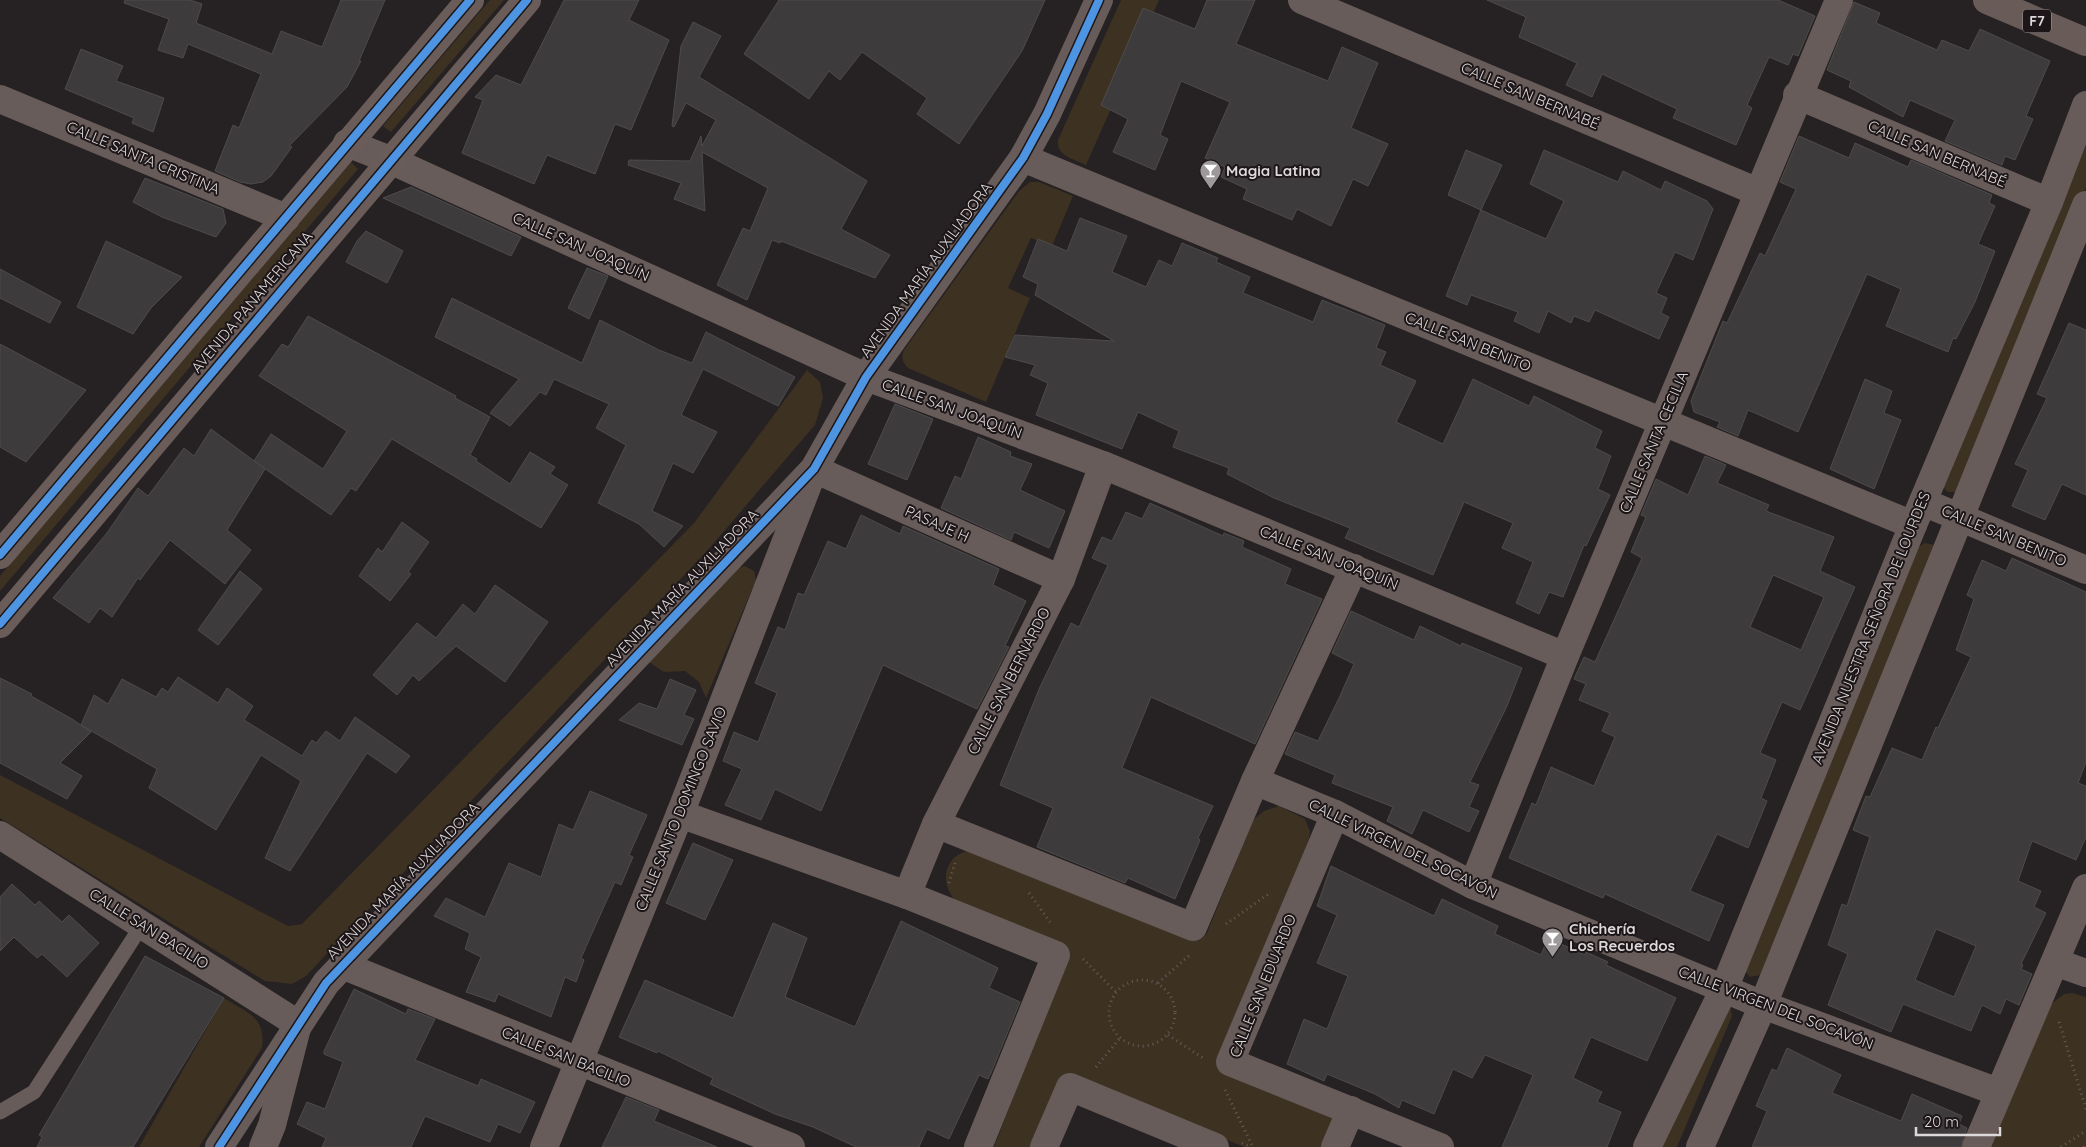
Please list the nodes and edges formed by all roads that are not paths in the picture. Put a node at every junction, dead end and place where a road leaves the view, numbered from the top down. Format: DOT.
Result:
graph roads {
  1 [pos="470,0"];
  2 [pos="527,0"];
  3 [pos="1099,0"];
  4 [pos="1302,0"];
  5 [pos="1839,0"];
  6 [pos="1987,0"];
  7 [pos="2086,42"];
  8 [pos="1797,95"];
  9 [pos="0,99"];
  10 [pos="2086,105"];
  11 [pos="347,143"];
  12 [pos="1023,158"];
  13 [pos="390,160"];
  14 [pos="1758,192"];
  15 [pos="2049,202"];
  16 [pos="2086,205"];
  17 [pos="286,218"];
  18 [pos="866,377"];
  19 [pos="1663,423"];
  20 [pos="1103,465"];
  21 [pos="814,469"];
  22 [pos="1918,514"];
  23 [pos="1961,518"];
  24 [pos="0,555"];
  25 [pos="1354,568"];
  26 [pos="2086,570"];
  27 [pos="1061,579"];
  28 [pos="0,624"];
  29 [pos="1565,656"];
  30 [pos="1255,781"];
  31 [pos="680,814"];
  32 [pos="1335,814"];
  33 [pos="936,824"];
  34 [pos="0,836"];
  35 [pos="1473,885"];
  36 [pos="2086,888"];
  37 [pos="908,894"];
  38 [pos="142,925"];
  39 [pos="2055,962"];
  40 [pos="342,965"];
  41 [pos="2086,973"];
  42 [pos="1724,989"];
  43 [pos="1763,1005"];
  44 [pos="298,1024"];
  45 [pos="578,1063"];
  46 [pos="1998,1092"];
  47 [pos="1351,1110"];
  48 [pos="0,1112"];
  49 [pos="219,1147"];
  50 [pos="263,1147"];
  51 [pos="544,1147"];
  52 [pos="791,1147"];
  53 [pos="978,1147"];
  54 [pos="1044,1147"];
  55 [pos="1215,1147"];
  56 [pos="1335,1147"];
  57 [pos="1440,1147"];
  58 [pos="1647,1147"];
  59 [pos="1700,1147"];
  60 [pos="1976,1147"];
  1 -- 11 [label="main road, AVENIDA PANAMERICANA"];
  2 -- 13 [label="main road, AVENIDA PANAMERICANA"];
  3 -- 12 [label="street, AVENIDA MARÍA AUXILIADORA"];
  4 -- 14 [label="street, CALLE SAN BERNABÉ"];
  5 -- 8 [label="street, CALLE SANTA CECILIA"];
  6 -- 7 [label="highway, F7"];
  8 -- 14 [label="street, CALLE SANTA CECILIA"];
  8 -- 15 [label="street, CALLE SAN BERNABÉ"];
  9 -- 17 [label="street, CALLE SANTA CRISTINA"];
  10 -- 15 [label="street, AVENIDA NUESTRA SEÑORA DE LOURDES"];
  11 -- 13 [label="street, CALLE SAN JOAQUÍN"];
  11 -- 17 [label="main road, AVENIDA PANAMERICANA"];
  12 -- 18 [label="street, AVENIDA MARÍA AUXILIADORA"];
  12 -- 19 [label="street, CALLE SAN BENITO"];
  13 -- 18 [label="street, CALLE SAN JOAQUÍN"];
  13 -- 28 [label="main road, AVENIDA PANAMERICANA"];
  14 -- 19 [label="street, CALLE SANTA CECILIA"];
  15 -- 22 [label="street, AVENIDA NUESTRA SEÑORA DE LOURDES"];
  16 -- 23 [label="street"];
  17 -- 24 [label="main road, AVENIDA PANAMERICANA"];
  18 -- 20 [label="street, CALLE SAN JOAQUÍN"];
  18 -- 21 [label="street, AVENIDA MARÍA AUXILIADORA"];
  19 -- 22 [label="street, CALLE SAN BENITO"];
  19 -- 29 [label="street, CALLE SANTA CECILIA"];
  20 -- 25 [label="street, CALLE SAN JOAQUÍN"];
  20 -- 27 [label="street, CALLE SAN BERNARDO"];
  21 -- 27 [label="street, PASAJE H"];
  21 -- 31 [label="street, CALLE SANTO DOMINGO SAVIO"];
  21 -- 40 [label="street, AVENIDA MARÍA AUXILIADORA"];
  22 -- 23 [label="street, CALLE SAN BENITO"];
  22 -- 42 [label="street, AVENIDA NUESTRA SEÑORA DE LOURDES"];
  23 -- 26 [label="street, CALLE SAN BENITO"];
  23 -- 43 [label="street"];
  25 -- 29 [label="street, CALLE SAN JOAQUÍN"];
  25 -- 30 [label="street"];
  27 -- 33 [label="street, CALLE SAN BERNARDO"];
  29 -- 35 [label="street, CALLE SANTA CECILIA"];
  30 -- 32 [label="street, CALLE VIRGEN DEL SOCAVÓN"];
  30 -- 33 [label="street"];
  31 -- 37 [label="street"];
  31 -- 45 [label="street, CALLE SANTO DOMINGO SAVIO"];
  32 -- 35 [label="street, CALLE VIRGEN DEL SOCAVÓN"];
  32 -- 47 [label="street, CALLE SAN EDUARDO"];
  33 -- 37 [label="street, CALLE SAN BERNARDO"];
  34 -- 38 [label="street, CALLE SAN BACILIO"];
  35 -- 42 [label="street, CALLE VIRGEN DEL SOCAVÓN"];
  36 -- 39 [label="street"];
  37 -- 53 [label="street"];
  38 -- 44 [label="street, CALLE SAN BACILIO"];
  38 -- 48 [label="lane"];
  39 -- 41 [label="street"];
  39 -- 46 [label="street"];
  40 -- 44 [label="street, AVENIDA MARÍA AUXILIADORA"];
  40 -- 45 [label="street, CALLE SAN BACILIO"];
  42 -- 43 [label="street, CALLE VIRGEN DEL SOCAVÓN"];
  42 -- 58 [label="street, AVENIDA NUESTRA SEÑORA DE LOURDES"];
  43 -- 46 [label="street, CALLE VIRGEN DEL SOCAVÓN"];
  43 -- 59 [label="street"];
  44 -- 49 [label="street, AVENIDA MARÍA AUXILIADORA"];
  44 -- 50 [label="street"];
  45 -- 51 [label="street, CALLE SANTO DOMINGO SAVIO"];
  45 -- 52 [label="street, CALLE SAN BACILIO"];
  46 -- 60 [label="street"];
  47 -- 56 [label="street"];
  47 -- 57 [label="street, CALLE SAN EDUARDO"];
  54 -- 55 [label="street"];
}
